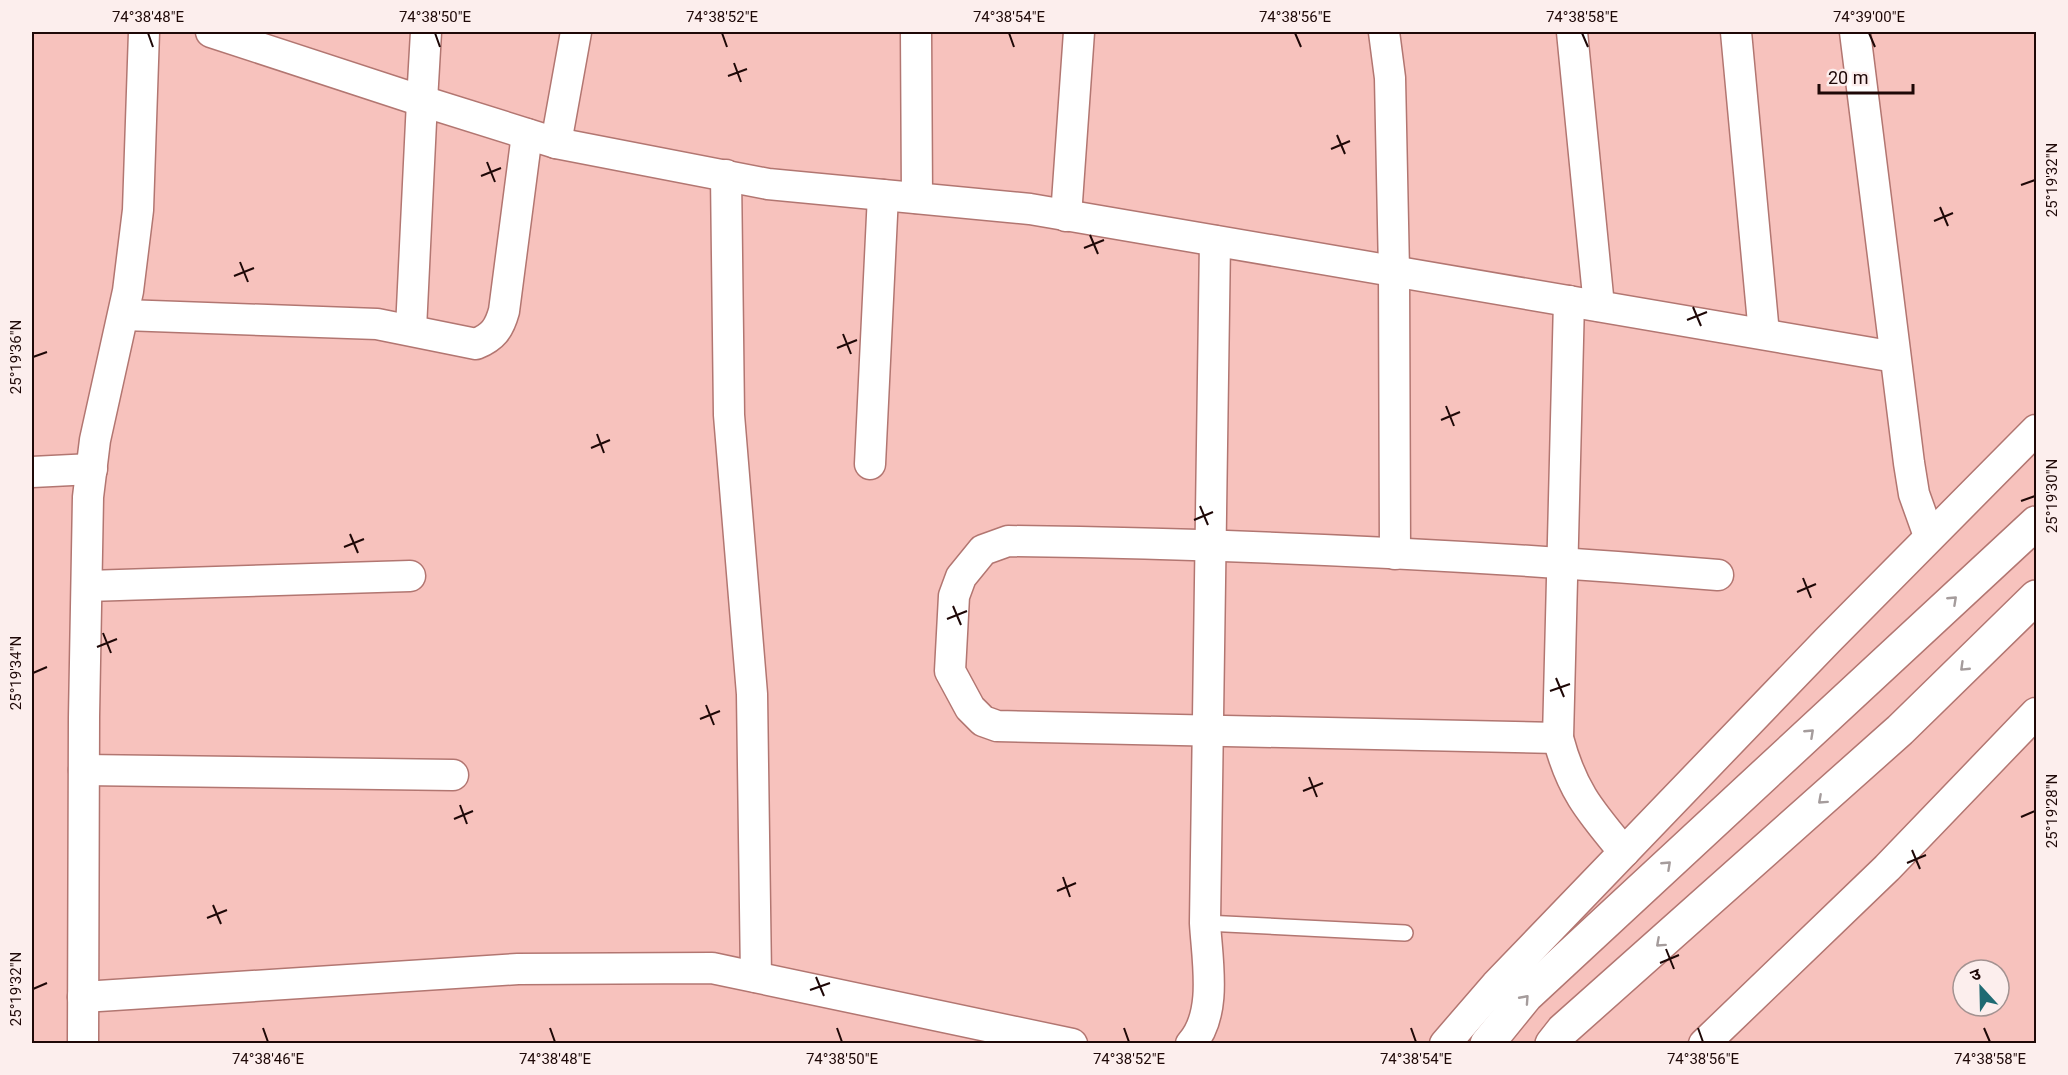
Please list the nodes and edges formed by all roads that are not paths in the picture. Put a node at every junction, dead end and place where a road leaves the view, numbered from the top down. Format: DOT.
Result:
graph roads {
  1 [pos="144,32"];
  2 [pos="211,32"];
  3 [pos="426,32"];
  4 [pos="576,32"];
  5 [pos="916,32"];
  6 [pos="1079,32"];
  7 [pos="1384,32"];
  8 [pos="1572,32"];
  9 [pos="1736,32"];
  10 [pos="1855,32"];
  11 [pos="422,101"];
  12 [pos="527,134"];
  13 [pos="556,143"];
  14 [pos="726,175"];
  15 [pos="883,195"];
  16 [pos="917,198"];
  17 [pos="1066,216"];
  18 [pos="1215,241"];
  19 [pos="1394,272"];
  20 [pos="1569,301"];
  21 [pos="1599,306"];
  22 [pos="123,315"];
  23 [pos="411,329"];
  24 [pos="1764,334"];
  25 [pos="1895,357"];
  26 [pos="2037,430"];
  27 [pos="870,464"];
  28 [pos="92,469"];
  29 [pos="32,472"];
  30 [pos="2037,523"];
  31 [pos="1929,536"];
  32 [pos="1212,544"];
  33 [pos="1395,554"];
  34 [pos="1563,562"];
  35 [pos="1718,575"];
  36 [pos="410,576"];
  37 [pos="87,586"];
  38 [pos="2037,597"];
  39 [pos="2037,713"];
  40 [pos="1209,733"];
  41 [pos="1558,738"];
  42 [pos="84,770"];
  43 [pos="453,775"];
  44 [pos="1624,852"];
  45 [pos="1205,923"];
  46 [pos="1405,933"];
  47 [pos="756,977"];
  48 [pos="83,997"];
  49 [pos="1062,1043"];
  50 [pos="83,1044"];
  51 [pos="1191,1044"];
  52 [pos="1445,1044"];
  53 [pos="1487,1044"];
  54 [pos="1552,1044"];
  55 [pos="1704,1044"];
  1 -- 22 [label="street"];
  2 -- 11 [label="street"];
  3 -- 11 [label="street"];
  4 -- 13 [label="street"];
  5 -- 16 [label="street"];
  6 -- 17 [label="street"];
  7 -- 19 [label="street"];
  8 -- 21 [label="street"];
  9 -- 24 [label="street"];
  10 -- 25 [label="street"];
  11 -- 12 [label="street"];
  11 -- 23 [label="street"];
  12 -- 13 [label="street"];
  12 -- 23 [label="street"];
  13 -- 14 [label="street"];
  14 -- 15 [label="street"];
  14 -- 47 [label="street"];
  15 -- 16 [label="street"];
  15 -- 27 [label="street"];
  16 -- 17 [label="street"];
  17 -- 18 [label="street"];
  18 -- 19 [label="street"];
  18 -- 32 [label="street"];
  19 -- 20 [label="street"];
  19 -- 33 [label="street"];
  20 -- 21 [label="street"];
  20 -- 34 [label="street"];
  21 -- 24 [label="street"];
  22 -- 23 [label="street"];
  22 -- 28 [label="street"];
  24 -- 25 [label="street"];
  25 -- 31 [label="street"];
  26 -- 31 [label="street"];
  28 -- 29 [label="street"];
  28 -- 37 [label="street"];
  53 -- 30 [label="main road, one-way"];
  31 -- 44 [label="street"];
  32 -- 33 [label="street"];
  32 -- 40 [label="street"];
  32 -- 40 [label="street"];
  33 -- 34 [label="street"];
  34 -- 35 [label="street"];
  34 -- 41 [label="street"];
  36 -- 37 [label="street"];
  37 -- 42 [label="street"];
  38 -- 54 [label="main road, one-way"];
  39 -- 55 [label="street"];
  40 -- 41 [label="street"];
  40 -- 45 [label="street"];
  41 -- 44 [label="street"];
  42 -- 43 [label="street"];
  42 -- 48 [label="street"];
  44 -- 52 [label="street"];
  45 -- 46 [label="lane"];
  45 -- 51 [label="street"];
  47 -- 48 [label="street"];
  47 -- 49 [label="street"];
  48 -- 50 [label="street"];
}
